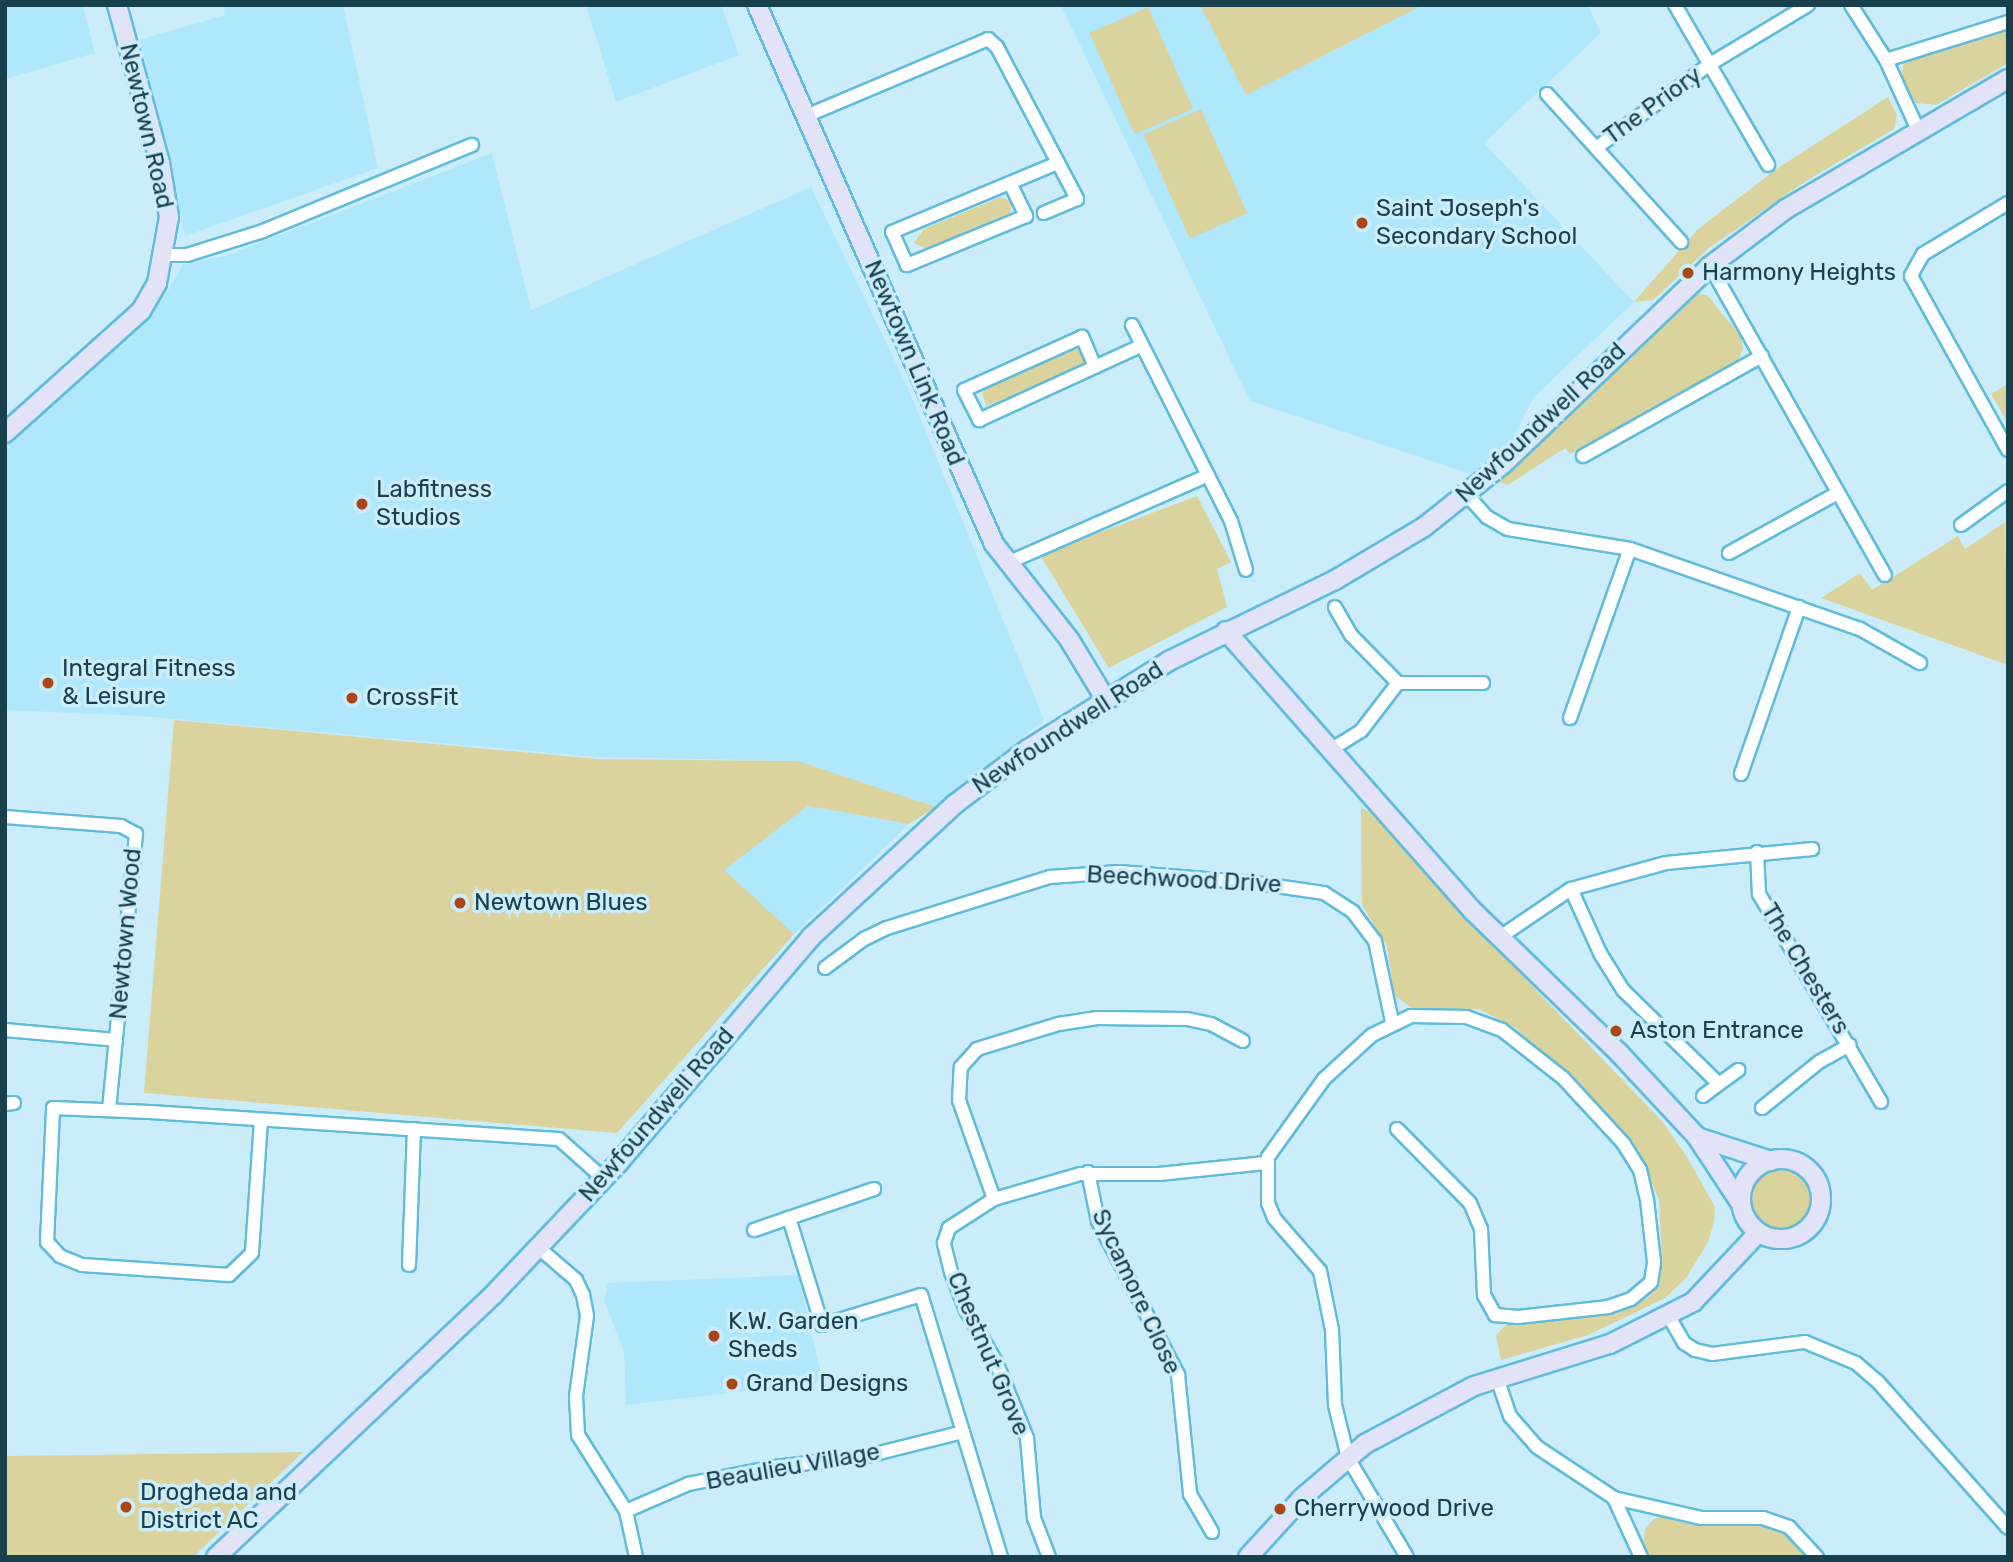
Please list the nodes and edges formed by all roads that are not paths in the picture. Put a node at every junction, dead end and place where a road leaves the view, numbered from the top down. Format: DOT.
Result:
graph roads {
  1 [pos="117,5"];
  2 [pos="757,5"];
  3 [pos="1675,5"];
  4 [pos="1808,5"];
  5 [pos="1851,5"];
  6 [pos="2008,22"];
  7 [pos="1886,60"];
  8 [pos="1710,64"];
  9 [pos="2008,79"];
  10 [pos="1547,94"];
  11 [pos="806,116"];
  12 [pos="1918,130"];
  13 [pos="472,145"];
  14 [pos="1596,148"];
  15 [pos="1058,163"];
  16 [pos="1768,164"];
  17 [pos="1010,183"];
  18 [pos="2008,203"];
  19 [pos="1044,213"];
  20 [pos="1681,242"];
  21 [pos="163,255"];
  22 [pos="1710,266"];
  23 [pos="1132,325"];
  24 [pos="1141,346"];
  25 [pos="1762,356"];
  26 [pos="1095,367"];
  27 [pos="5,433"];
  28 [pos="2008,450"];
  29 [pos="1583,456"];
  30 [pos="1208,475"];
  31 [pos="2008,491"];
  32 [pos="1836,494"];
  33 [pos="1467,495"];
  34 [pos="1961,525"];
  35 [pos="1630,549"];
  36 [pos="1729,553"];
  37 [pos="1007,563"];
  38 [pos="1246,570"];
  39 [pos="1885,575"];
  40 [pos="1335,607"];
  41 [pos="1799,607"];
  42 [pos="1226,631"];
  43 [pos="1920,663"];
  44 [pos="1398,682"];
  45 [pos="1483,682"];
  46 [pos="1106,700"];
  47 [pos="1570,718"];
  48 [pos="1332,749"];
  49 [pos="1741,774"];
  50 [pos="5,817"];
  51 [pos="1812,849"];
  52 [pos="1757,852"];
  53 [pos="1571,888"];
  54 [pos="1500,937"];
  55 [pos="825,968"];
  56 [pos="1392,1022"];
  57 [pos="5,1030"];
  58 [pos="116,1040"];
  59 [pos="1243,1041"];
  60 [pos="1850,1045"];
  61 [pos="1738,1070"];
  62 [pos="1719,1084"];
  63 [pos="1703,1096"];
  64 [pos="1881,1102"];
  65 [pos="1762,1108"];
  66 [pos="109,1110"];
  67 [pos="261,1120"];
  68 [pos="414,1129"];
  69 [pos="1397,1129"];
  70 [pos="1697,1137"];
  71 [pos="1771,1161"];
  72 [pos="1265,1163"];
  73 [pos="1088,1172"];
  74 [pos="604,1178"];
  75 [pos="874,1189"];
  76 [pos="994,1199"];
  77 [pos="1741,1204"];
  78 [pos="789,1218"];
  79 [pos="754,1230"];
  80 [pos="1758,1233"];
  81 [pos="539,1248"];
  82 [pos="409,1265"];
  83 [pos="1668,1315"];
  84 [pos="1497,1378"];
  85 [pos="964,1432"];
  86 [pos="1348,1458"];
  87 [pos="1614,1498"];
  88 [pos="626,1511"];
  89 [pos="2008,1528"];
  90 [pos="1212,1532"];
  91 [pos="216,1557"];
  92 [pos="636,1557"];
  93 [pos="1001,1557"];
  94 [pos="1049,1557"];
  95 [pos="1248,1557"];
  96 [pos="1407,1557"];
  97 [pos="1641,1557"];
  98 [pos="1817,1557"];
  1 -- 21 [label="street, Newtown Road"];
  2 -- 11 [label="street, Newtown Link Road"];
  3 -- 8 [label="street, The Priory"];
  4 -- 8 [label="street, The Priory"];
  5 -- 7 [label="street"];
  6 -- 7 [label="street"];
  7 -- 12 [label="street"];
  8 -- 14 [label="street, The Priory"];
  8 -- 16 [label="street, The Priory"];
  9 -- 12 [label="street, Newfoundwell Road"];
  10 -- 14 [label="street, The Priory"];
  11 -- 15 [label="street"];
  11 -- 37 [label="street, Newtown Link Road"];
  12 -- 22 [label="street, Newfoundwell Road"];
  13 -- 21 [label="street"];
  14 -- 20 [label="street, The Priory"];
  15 -- 17 [label="street"];
  15 -- 19 [label="street"];
  17 -- 17 [label="street"];
  18 -- 28 [label="street"];
  21 -- 27 [label="street, Newtown Road"];
  22 -- 25 [label="street"];
  22 -- 33 [label="street, Newfoundwell Road"];
  23 -- 24 [label="street"];
  24 -- 26 [label="street"];
  24 -- 30 [label="street"];
  25 -- 29 [label="street"];
  25 -- 32 [label="street"];
  26 -- 26 [label="street"];
  30 -- 37 [label="street"];
  30 -- 38 [label="street"];
  31 -- 34 [label="street"];
  32 -- 36 [label="street"];
  32 -- 39 [label="street"];
  33 -- 35 [label="street"];
  33 -- 42 [label="street, Newfoundwell Road"];
  35 -- 41 [label="street"];
  35 -- 47 [label="street"];
  37 -- 46 [label="street, Newtown Link Road"];
  40 -- 44 [label="street"];
  41 -- 43 [label="street"];
  41 -- 49 [label="street"];
  42 -- 46 [label="street, Newfoundwell Road"];
  42 -- 48 [label="street"];
  44 -- 45 [label="street"];
  44 -- 48 [label="street"];
  46 -- 74 [label="street, Newfoundwell Road"];
  48 -- 54 [label="street"];
  50 -- 58 [label="street, Newtown Wood"];
  51 -- 52 [label="street"];
  52 -- 53 [label="street"];
  52 -- 60 [label="street, The Chesters"];
  53 -- 54 [label="street"];
  53 -- 62 [label="street"];
  54 -- 70 [label="street"];
  55 -- 56 [label="street, Beechwood Drive"];
  56 -- 69 [label="street"];
  56 -- 72 [label="street"];
  57 -- 58 [label="street, Newtown Wood"];
  58 -- 66 [label="street, Newtown Wood"];
  59 -- 76 [label="street"];
  60 -- 64 [label="street, The Chesters"];
  60 -- 65 [label="street, The Chesters"];
  61 -- 62 [label="street"];
  62 -- 63 [label="street"];
  66 -- 67 [label="street"];
  66 -- 67 [label="street"];
  67 -- 68 [label="street"];
  68 -- 74 [label="street"];
  68 -- 82 [label="street"];
  70 -- 71 [label="street"];
  70 -- 77 [label="street"];
  71 -- 77 [label="street"];
  71 -- 80 [label="street"];
  72 -- 73 [label="street, Chestnut Grove"];
  72 -- 86 [label="street"];
  73 -- 76 [label="street, Chestnut Grove"];
  73 -- 90 [label="street, Sycamore Close"];
  74 -- 81 [label="street, Newfoundwell Road"];
  75 -- 78 [label="street"];
  76 -- 94 [label="street, Chestnut Grove"];
  77 -- 80 [label="street"];
  78 -- 79 [label="street"];
  78 -- 85 [label="street"];
  80 -- 83 [label="street"];
  81 -- 88 [label="street"];
  81 -- 91 [label="street, Newfoundwell Road"];
  83 -- 84 [label="street"];
  83 -- 89 [label="street"];
  84 -- 86 [label="street"];
  84 -- 87 [label="street"];
  85 -- 88 [label="street, Beaulieu Village"];
  85 -- 93 [label="street"];
  86 -- 95 [label="street"];
  86 -- 96 [label="street"];
  87 -- 97 [label="street"];
  87 -- 98 [label="street"];
  88 -- 92 [label="street"];
}
